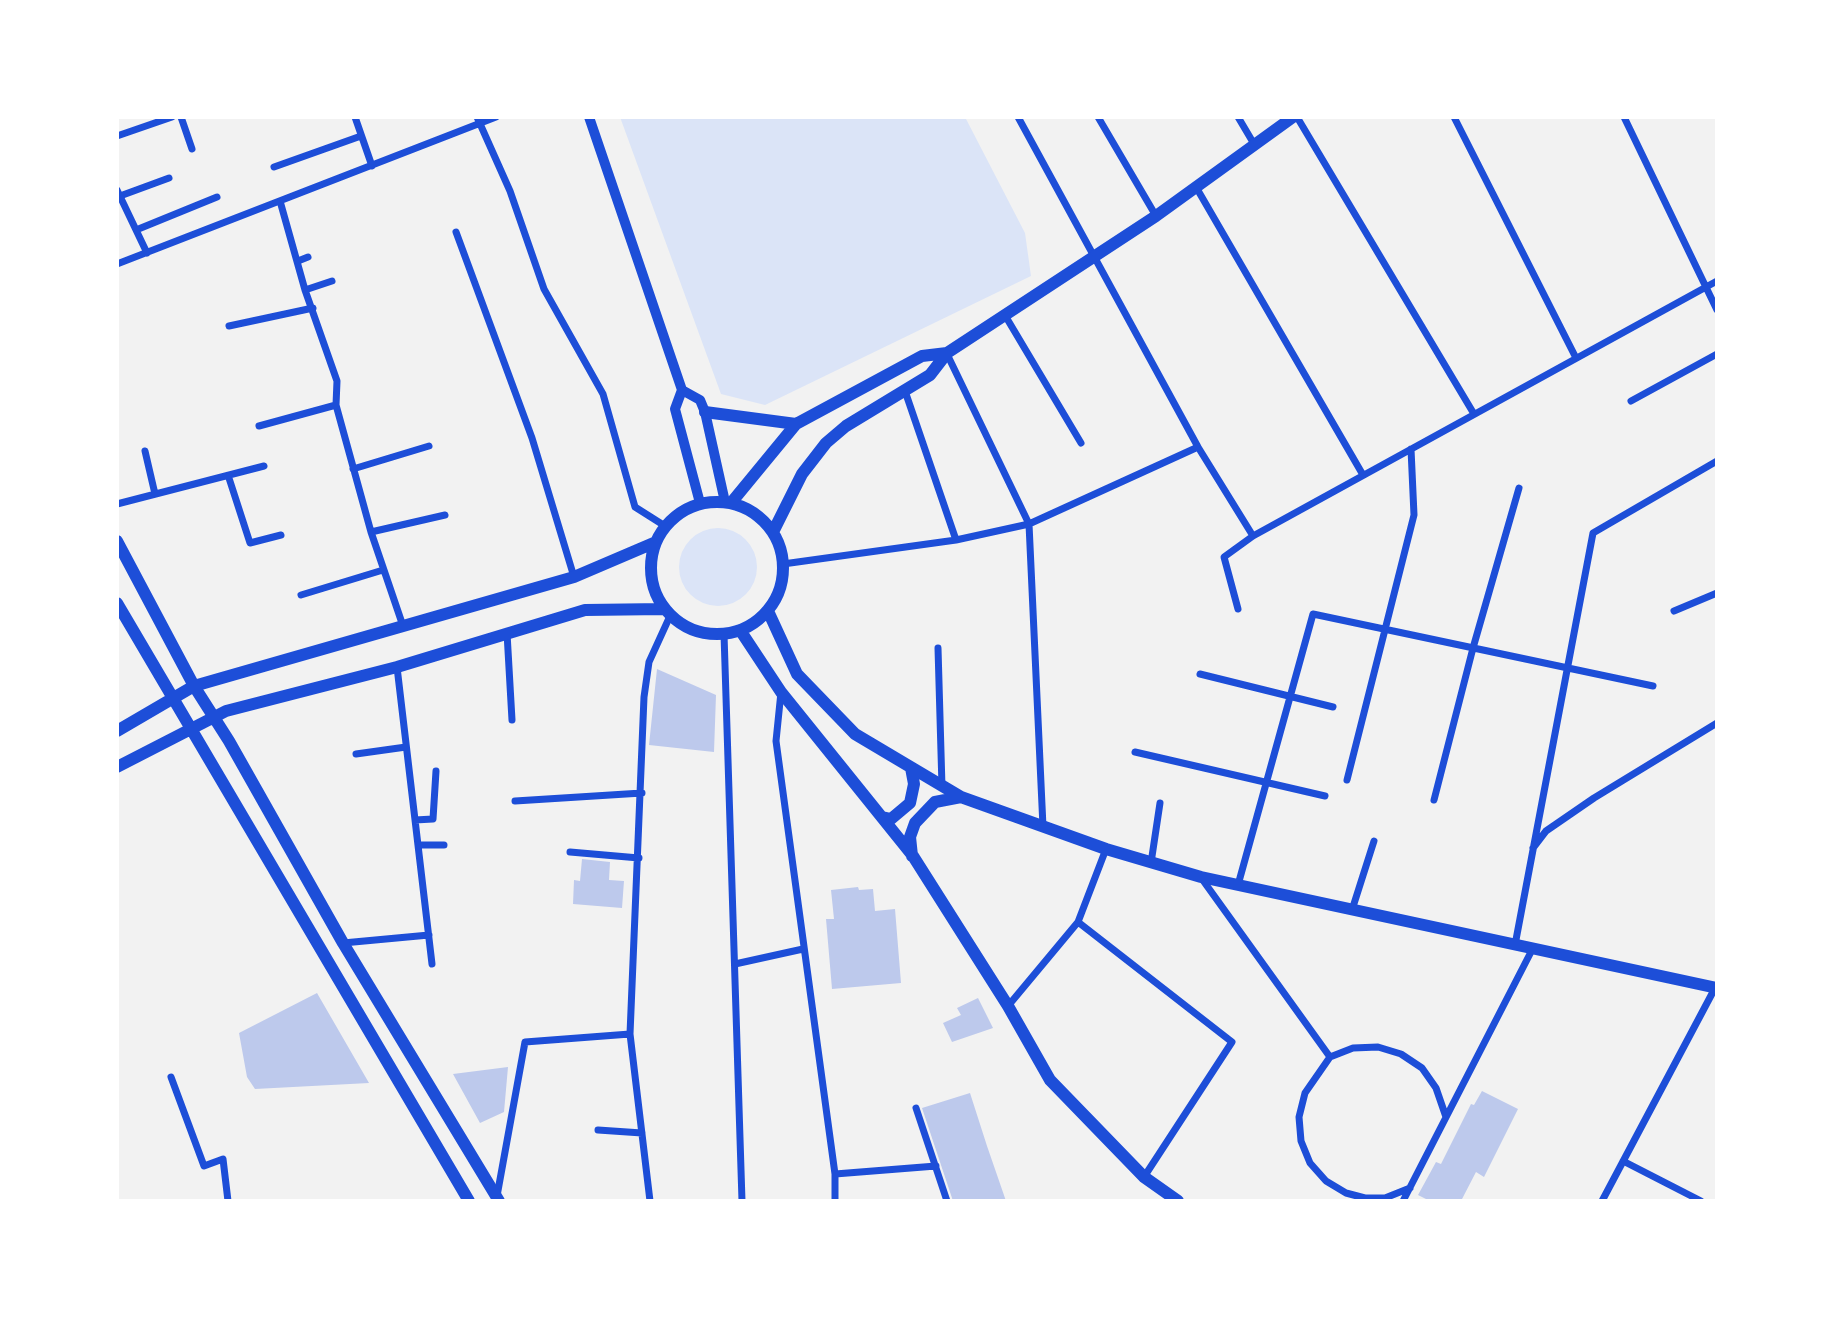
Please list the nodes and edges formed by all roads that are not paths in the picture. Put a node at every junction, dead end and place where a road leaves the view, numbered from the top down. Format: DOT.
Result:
graph roads {
  1 [pos="172,117"];
  2 [pos="181,117"];
  3 [pos="355,117"];
  4 [pos="496,117"];
  5 [pos="589,117"];
  6 [pos="1018,117"];
  7 [pos="1098,117"];
  8 [pos="1238,117"];
  9 [pos="1295,117"];
  10 [pos="1454,117"];
  11 [pos="1624,117"];
  12 [pos="478,121"];
  13 [pos="117,136"];
  14 [pos="361,136"];
  15 [pos="1254,144"];
  16 [pos="192,149"];
  17 [pos="372,166"];
  18 [pos="274,167"];
  19 [pos="169,178"];
  20 [pos="1196,187"];
  21 [pos="119,193"];
  22 [pos="217,197"];
  23 [pos="280,201"];
  24 [pos="1156,216"];
  25 [pos="135,230"];
  26 [pos="456,232"];
  27 [pos="147,253"];
  28 [pos="308,257"];
  29 [pos="1094,258"];
  30 [pos="298,261"];
  31 [pos="117,264"];
  32 [pos="332,281"];
  33 [pos="1717,281"];
  34 [pos="1707,286"];
  35 [pos="306,290"];
  36 [pos="313,308"];
  37 [pos="1717,310"];
  38 [pos="1006,317"];
  39 [pos="229,326"];
  40 [pos="947,353"];
  41 [pos="1717,354"];
  42 [pos="1576,358"];
  43 [pos="682,390"];
  44 [pos="905,391"];
  45 [pos="1632,401"];
  46 [pos="336,405"];
  47 [pos="705,412"];
  48 [pos="1474,414"];
  49 [pos="796,424"];
  50 [pos="259,426"];
  51 [pos="1081,443"];
  52 [pos="429,446"];
  53 [pos="1198,447"];
  54 [pos="1411,449"];
  55 [pos="145,451"];
  56 [pos="1717,461"];
  57 [pos="264,466"];
  58 [pos="354,469"];
  59 [pos="228,475"];
  60 [pos="1363,475"];
  61 [pos="1519,488"];
  62 [pos="155,494"];
  63 [pos="728,502"];
  64 [pos="700,503"];
  65 [pos="117,504"];
  66 [pos="445,515"];
  67 [pos="1029,524"];
  68 [pos="665,526"];
  69 [pos="370,532"];
  70 [pos="773,532"];
  71 [pos="281,535"];
  72 [pos="1253,536"];
  73 [pos="956,540"];
  74 [pos="117,541"];
  75 [pos="656,541"];
  76 [pos="783,564"];
  77 [pos="383,570"];
  78 [pos="574,577"];
  79 [pos="1717,593"];
  80 [pos="301,596"];
  81 [pos="117,603"];
  82 [pos="1238,610"];
  83 [pos="768,611"];
  84 [pos="1674,611"];
  85 [pos="667,612"];
  86 [pos="403,626"];
  87 [pos="1385,629"];
  88 [pos="740,630"];
  89 [pos="507,633"];
  90 [pos="724,634"];
  91 [pos="939,648"];
  92 [pos="1473,648"];
  93 [pos="397,667"];
  94 [pos="1567,668"];
  95 [pos="1200,674"];
  96 [pos="194,686"];
  97 [pos="1653,686"];
  98 [pos="780,692"];
  99 [pos="1290,697"];
  100 [pos="173,699"];
  101 [pos="1333,707"];
  102 [pos="213,715"];
  103 [pos="512,720"];
  104 [pos="1717,723"];
  105 [pos="191,727"];
  106 [pos="117,732"];
  107 [pos="407,747"];
  108 [pos="1135,752"];
  109 [pos="356,754"];
  110 [pos="117,767"];
  111 [pos="911,768"];
  112 [pos="436,771"];
  113 [pos="1347,780"];
  114 [pos="1266,783"];
  115 [pos="942,787"];
  116 [pos="642,793"];
  117 [pos="1325,796"];
  118 [pos="961,797"];
  119 [pos="1434,800"];
  120 [pos="515,801"];
  121 [pos="1160,803"];
  122 [pos="882,817"];
  123 [pos="415,820"];
  124 [pos="1042,827"];
  125 [pos="1374,841"];
  126 [pos="418,845"];
  127 [pos="444,845"];
  128 [pos="1106,849"];
  129 [pos="1531,851"];
  130 [pos="570,852"];
  131 [pos="912,856"];
  132 [pos="639,858"];
  133 [pos="1151,863"];
  134 [pos="1201,877"];
  135 [pos="1238,885"];
  136 [pos="1352,910"];
  137 [pos="1078,922"];
  138 [pos="429,935"];
  139 [pos="343,943"];
  140 [pos="1515,945"];
  141 [pos="1532,948"];
  142 [pos="803,949"];
  143 [pos="432,964"];
  144 [pos="735,964"];
  145 [pos="1716,988"];
  146 [pos="1008,1006"];
  147 [pos="630,1034"];
  148 [pos="1330,1057"];
  149 [pos="172,1077"];
  150 [pos="916,1108"];
  151 [pos="1446,1117"];
  152 [pos="598,1130"];
  153 [pos="642,1133"];
  154 [pos="1623,1161"];
  155 [pos="936,1166"];
  156 [pos="835,1174"];
  157 [pos="1144,1177"];
  158 [pos="1410,1188"];
  159 [pos="1346,1193"];
  160 [pos="498,1199"];
  161 [pos="228,1201"];
  162 [pos="468,1201"];
  163 [pos="650,1201"];
  164 [pos="743,1201"];
  165 [pos="835,1201"];
  166 [pos="947,1201"];
  167 [pos="1178,1201"];
  168 [pos="1339,1201"];
  169 [pos="1403,1201"];
  170 [pos="1602,1201"];
  171 [pos="1701,1201"];
  1 -- 13 [label="street"];
  2 -- 16 [label="street"];
  3 -- 14 [label="street"];
  4 -- 12 [label="street"];
  5 -- 43 [label="street"];
  6 -- 29 [label="street"];
  7 -- 24 [label="street"];
  8 -- 15 [label="street"];
  9 -- 15 [label="main road"];
  9 -- 48 [label="street"];
  10 -- 42 [label="street"];
  11 -- 34 [label="street"];
  12 -- 17 [label="street"];
  12 -- 68 [label="street"];
  14 -- 17 [label="street"];
  14 -- 18 [label="street"];
  15 -- 20 [label="main road"];
  17 -- 23 [label="street"];
  19 -- 21 [label="street"];
  20 -- 24 [label="main road"];
  20 -- 60 [label="street"];
  21 -- 25 [label="street"];
  22 -- 25 [label="street"];
  23 -- 27 [label="street"];
  23 -- 30 [label="street"];
  24 -- 29 [label="main road"];
  25 -- 27 [label="street"];
  26 -- 78 [label="street"];
  27 -- 31 [label="street"];
  28 -- 30 [label="street"];
  29 -- 38 [label="main road"];
  29 -- 53 [label="street"];
  30 -- 35 [label="street"];
  32 -- 35 [label="street"];
  33 -- 34 [label="street"];
  34 -- 37 [label="street"];
  34 -- 42 [label="street"];
  35 -- 36 [label="street"];
  36 -- 39 [label="street"];
  36 -- 46 [label="street"];
  38 -- 40 [label="main road"];
  38 -- 51 [label="street"];
  40 -- 44 [label="main road"];
  40 -- 49 [label="main road"];
  40 -- 67 [label="street"];
  41 -- 45 [label="street"];
  42 -- 48 [label="street"];
  43 -- 47 [label="street"];
  43 -- 64 [label="street"];
  44 -- 70 [label="main road"];
  44 -- 73 [label="street"];
  46 -- 50 [label="street"];
  46 -- 58 [label="street"];
  47 -- 49 [label="main road"];
  47 -- 63 [label="street"];
  48 -- 54 [label="street"];
  49 -- 63 [label="main road"];
  52 -- 58 [label="street"];
  53 -- 67 [label="street"];
  53 -- 72 [label="street"];
  54 -- 60 [label="street"];
  54 -- 87 [label="street"];
  55 -- 62 [label="street"];
  56 -- 94 [label="street"];
  57 -- 59 [label="street"];
  58 -- 69 [label="street"];
  59 -- 62 [label="street"];
  59 -- 71 [label="street"];
  60 -- 72 [label="street"];
  61 -- 92 [label="street"];
  62 -- 65 [label="street"];
  63 -- 64 [label="main road"];
  63 -- 70 [label="main road"];
  64 -- 68 [label="main road"];
  66 -- 69 [label="street"];
  67 -- 73 [label="street"];
  67 -- 124 [label="street"];
  68 -- 75 [label="main road"];
  69 -- 77 [label="street"];
  70 -- 76 [label="main road"];
  72 -- 82 [label="street"];
  73 -- 76 [label="street"];
  74 -- 96 [label="main road"];
  75 -- 78 [label="main road"];
  75 -- 85 [label="main road"];
  76 -- 83 [label="main road"];
  77 -- 80 [label="street"];
  77 -- 86 [label="street"];
  78 -- 86 [label="main road"];
  79 -- 84 [label="street"];
  81 -- 100 [label="main road"];
  83 -- 88 [label="main road"];
  83 -- 111 [label="main road"];
  85 -- 89 [label="main road"];
  85 -- 90 [label="main road"];
  85 -- 116 [label="street"];
  86 -- 96 [label="main road"];
  87 -- 92 [label="street"];
  87 -- 99 [label="street"];
  87 -- 113 [label="street"];
  88 -- 90 [label="main road"];
  88 -- 98 [label="main road"];
  89 -- 93 [label="main road"];
  89 -- 103 [label="street"];
  90 -- 144 [label="street"];
  91 -- 115 [label="street"];
  92 -- 94 [label="street"];
  92 -- 119 [label="street"];
  93 -- 102 [label="main road"];
  93 -- 107 [label="street"];
  94 -- 97 [label="street"];
  94 -- 129 [label="street"];
  95 -- 99 [label="street"];
  96 -- 100 [label="main road"];
  96 -- 102 [label="main road"];
  98 -- 122 [label="main road"];
  98 -- 142 [label="street"];
  99 -- 101 [label="street"];
  99 -- 114 [label="street"];
  100 -- 105 [label="main road"];
  100 -- 106 [label="main road"];
  102 -- 105 [label="main road"];
  102 -- 139 [label="main road"];
  104 -- 129 [label="street"];
  105 -- 110 [label="main road"];
  105 -- 162 [label="main road"];
  107 -- 109 [label="street"];
  107 -- 123 [label="street"];
  108 -- 114 [label="street"];
  111 -- 115 [label="main road"];
  111 -- 122 [label="main road"];
  112 -- 123 [label="street"];
  114 -- 117 [label="street"];
  114 -- 135 [label="street"];
  115 -- 118 [label="main road"];
  116 -- 120 [label="street"];
  116 -- 132 [label="street"];
  118 -- 124 [label="main road"];
  118 -- 131 [label="main road"];
  121 -- 133 [label="street"];
  122 -- 131 [label="main road"];
  123 -- 126 [label="street"];
  124 -- 128 [label="main road"];
  125 -- 136 [label="street"];
  126 -- 127 [label="street"];
  126 -- 138 [label="street"];
  128 -- 133 [label="main road"];
  128 -- 137 [label="street"];
  129 -- 140 [label="street"];
  130 -- 132 [label="street"];
  131 -- 146 [label="main road"];
  132 -- 147 [label="street"];
  133 -- 134 [label="main road"];
  134 -- 135 [label="main road"];
  134 -- 148 [label="street"];
  135 -- 136 [label="main road"];
  136 -- 140 [label="main road"];
  137 -- 146 [label="street"];
  137 -- 157 [label="street"];
  138 -- 139 [label="street"];
  138 -- 143 [label="street"];
  139 -- 160 [label="main road"];
  140 -- 141 [label="main road"];
  141 -- 145 [label="main road"];
  141 -- 151 [label="street"];
  142 -- 144 [label="street"];
  142 -- 156 [label="street"];
  144 -- 164 [label="street"];
  145 -- 154 [label="street"];
  146 -- 157 [label="main road"];
  147 -- 153 [label="street"];
  147 -- 160 [label="street"];
  148 -- 151 [label="street"];
  148 -- 159 [label="street"];
  149 -- 161 [label="street"];
  150 -- 155 [label="street"];
  151 -- 158 [label="street"];
  152 -- 153 [label="street"];
  153 -- 163 [label="street"];
  154 -- 170 [label="street"];
  154 -- 171 [label="street"];
  155 -- 156 [label="street"];
  155 -- 166 [label="street"];
  156 -- 165 [label="street"];
  157 -- 167 [label="main road"];
  158 -- 159 [label="street"];
  158 -- 169 [label="street"];
  159 -- 168 [label="street"];
}
